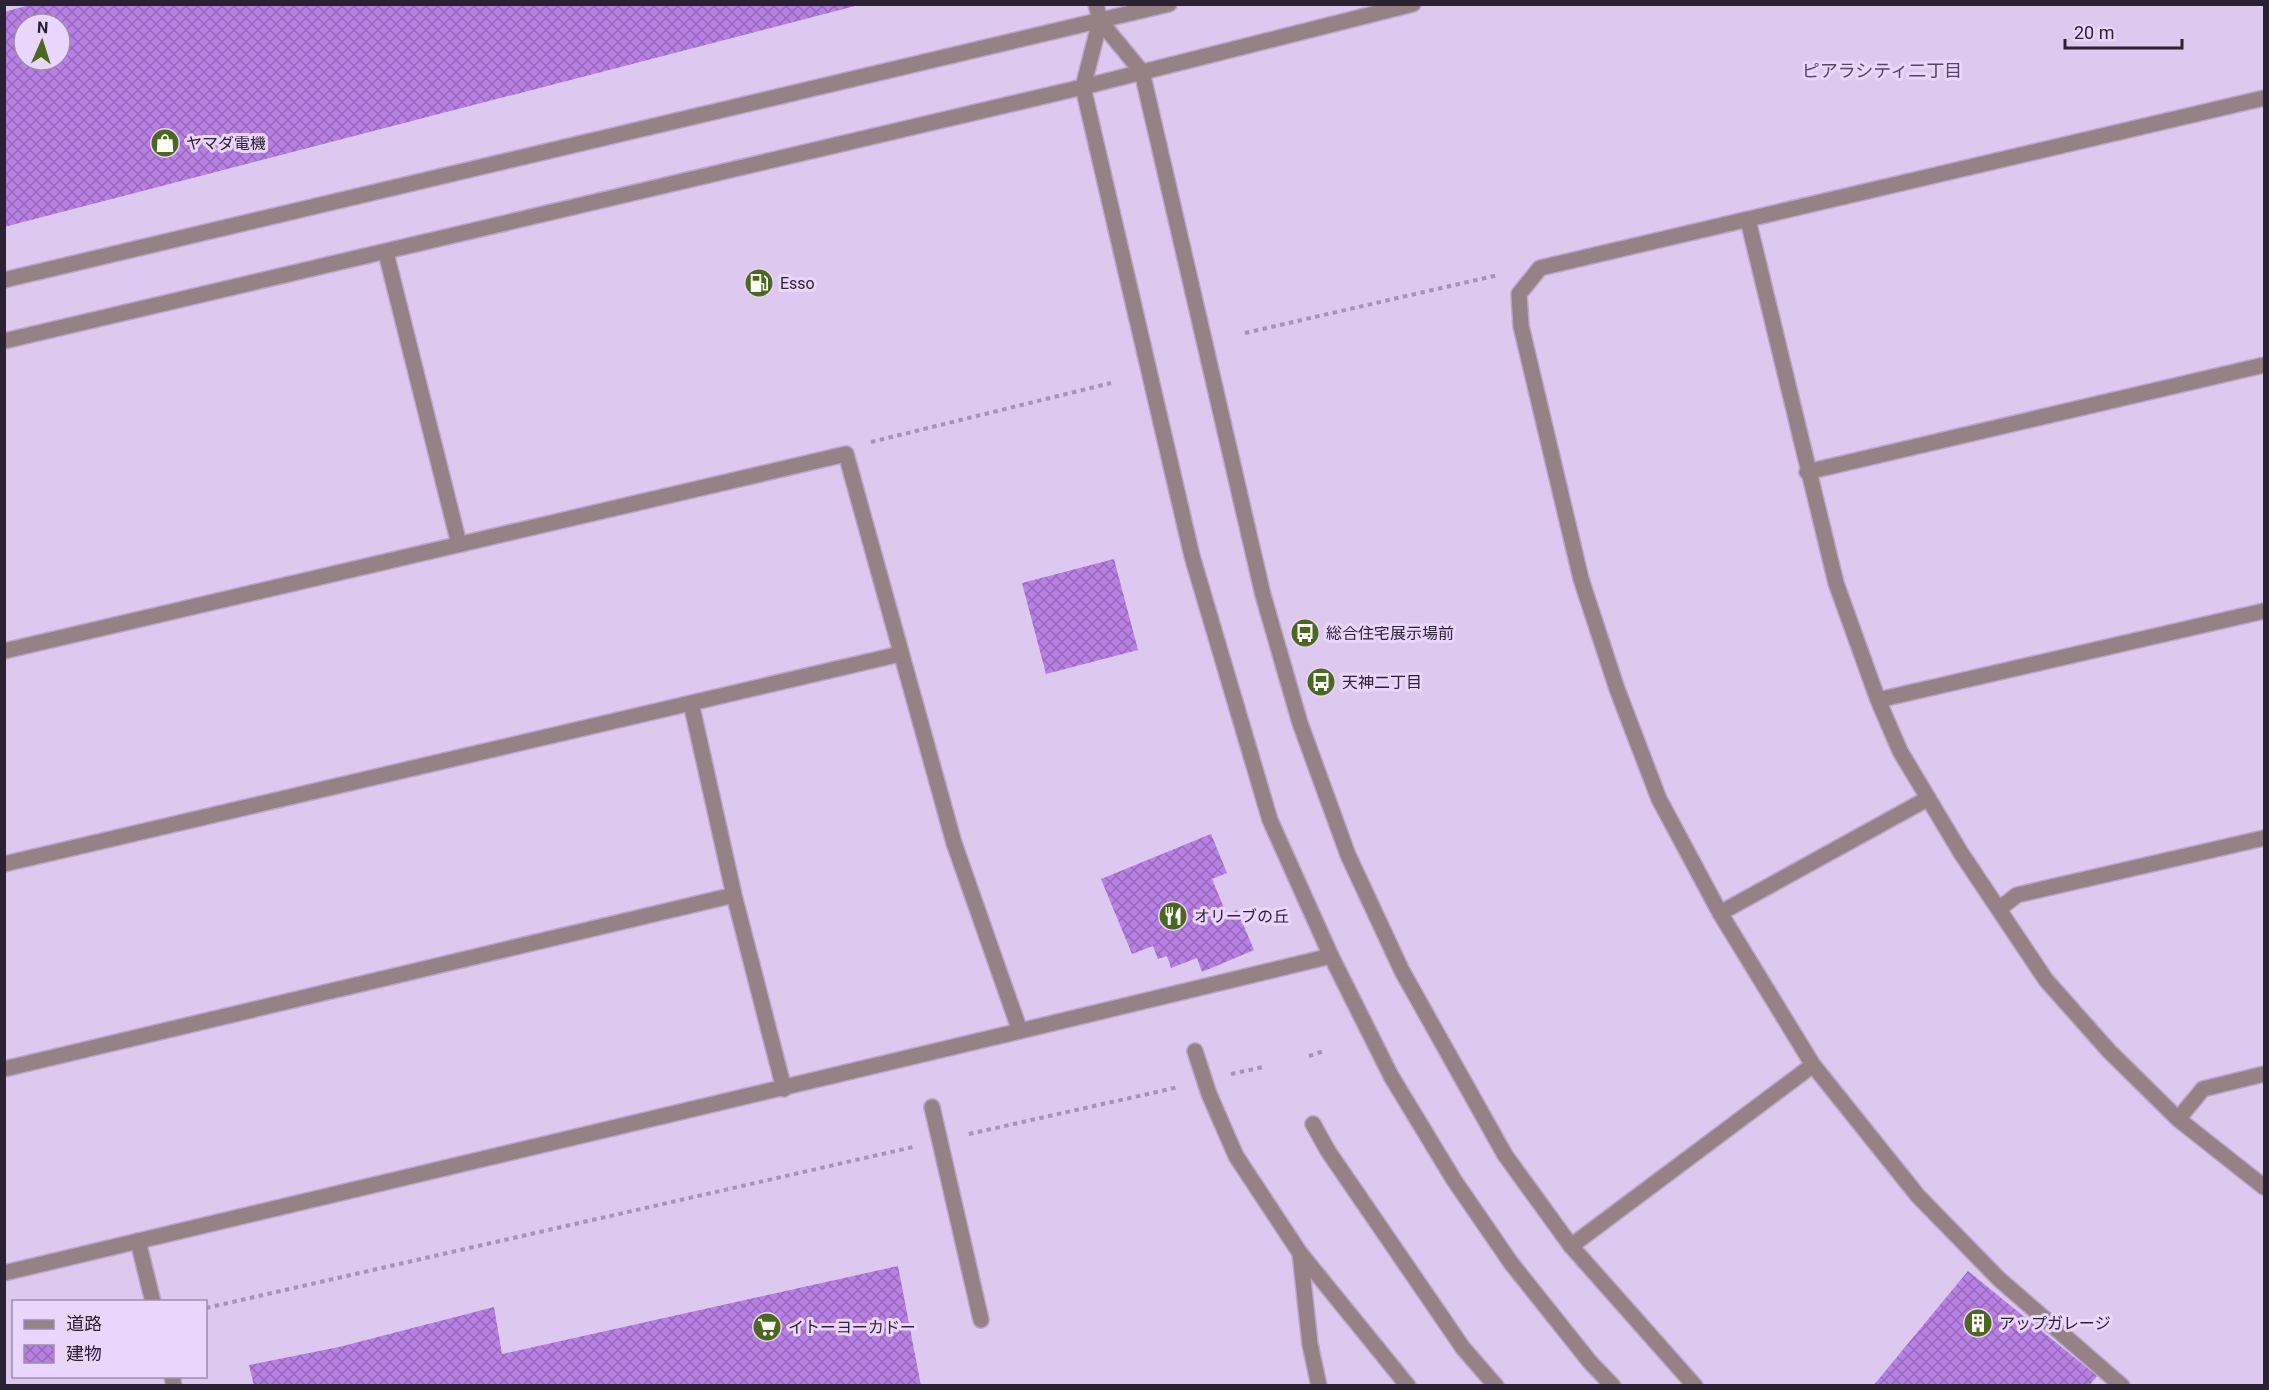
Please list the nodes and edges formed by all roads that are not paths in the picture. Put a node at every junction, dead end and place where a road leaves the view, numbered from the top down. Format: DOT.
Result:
graph roads {
  1 [pos="1096,4"];
  2 [pos="1169,4"];
  3 [pos="1413,4"];
  4 [pos="1100,21"];
  5 [pos="1142,72"];
  6 [pos="1083,87"];
  7 [pos="2265,98"];
  8 [pos="1748,220"];
  9 [pos="386,253"];
  10 [pos="4,280"];
  11 [pos="4,341"];
  12 [pos="2265,365"];
  13 [pos="1807,472"];
  14 [pos="459,544"];
  15 [pos="2265,611"];
  16 [pos="4,651"];
  17 [pos="900,654"];
  18 [pos="1878,700"];
  19 [pos="691,703"];
  20 [pos="1927,799"];
  21 [pos="2265,837"];
  22 [pos="4,864"];
  23 [pos="734,895"];
  24 [pos="2000,909"];
  25 [pos="1720,913"];
  26 [pos="1331,956"];
  27 [pos="1020,1031"];
  28 [pos="1196,1051"];
  29 [pos="1813,1065"];
  30 [pos="4,1069"];
  31 [pos="2265,1074"];
  32 [pos="784,1089"];
  33 [pos="932,1107"];
  34 [pos="2178,1119"];
  35 [pos="1313,1124"];
  36 [pos="2265,1187"];
  37 [pos="138,1241"];
  38 [pos="1571,1246"];
  39 [pos="1300,1252"];
  40 [pos="4,1273"];
  41 [pos="153,1300"];
  42 [pos="981,1320"];
  43 [pos="1319,1386"];
  44 [pos="1408,1386"];
  45 [pos="1496,1386"];
  46 [pos="1613,1386"];
  47 [pos="1695,1386"];
  48 [pos="2122,1386"];
  1 -- 4 [label="street"];
  2 -- 4 [label="street"];
  3 -- 5 [label="street"];
  4 -- 5 [label="street"];
  4 -- 6 [label="street"];
  4 -- 10 [label="street"];
  5 -- 6 [label="street"];
  5 -- 38 [label="street"];
  6 -- 9 [label="street"];
  6 -- 26 [label="street"];
  7 -- 8 [label="street"];
  8 -- 13 [label="street"];
  8 -- 25 [label="street"];
  9 -- 11 [label="street"];
  9 -- 14 [label="street"];
  12 -- 13 [label="street"];
  13 -- 18 [label="street"];
  14 -- 16 [label="street"];
  14 -- 17 [label="street"];
  15 -- 18 [label="street"];
  17 -- 19 [label="street"];
  17 -- 27 [label="street"];
  18 -- 20 [label="street"];
  19 -- 22 [label="street"];
  19 -- 23 [label="street"];
  20 -- 24 [label="street"];
  20 -- 25 [label="street"];
  21 -- 24 [label="street"];
  23 -- 30 [label="street"];
  23 -- 32 [label="street"];
  24 -- 34 [label="street"];
  25 -- 29 [label="street"];
  26 -- 27 [label="street"];
  26 -- 46 [label="street"];
  27 -- 32 [label="street"];
  28 -- 39 [label="street"];
  29 -- 38 [label="street"];
  29 -- 48 [label="street"];
  31 -- 34 [label="street"];
  32 -- 37 [label="street"];
  33 -- 42 [label="street"];
  34 -- 36 [label="street"];
  35 -- 45 [label="street"];
  37 -- 40 [label="street"];
  37 -- 41 [label="street"];
  38 -- 47 [label="street"];
  39 -- 43 [label="street"];
  39 -- 44 [label="street"];
}
